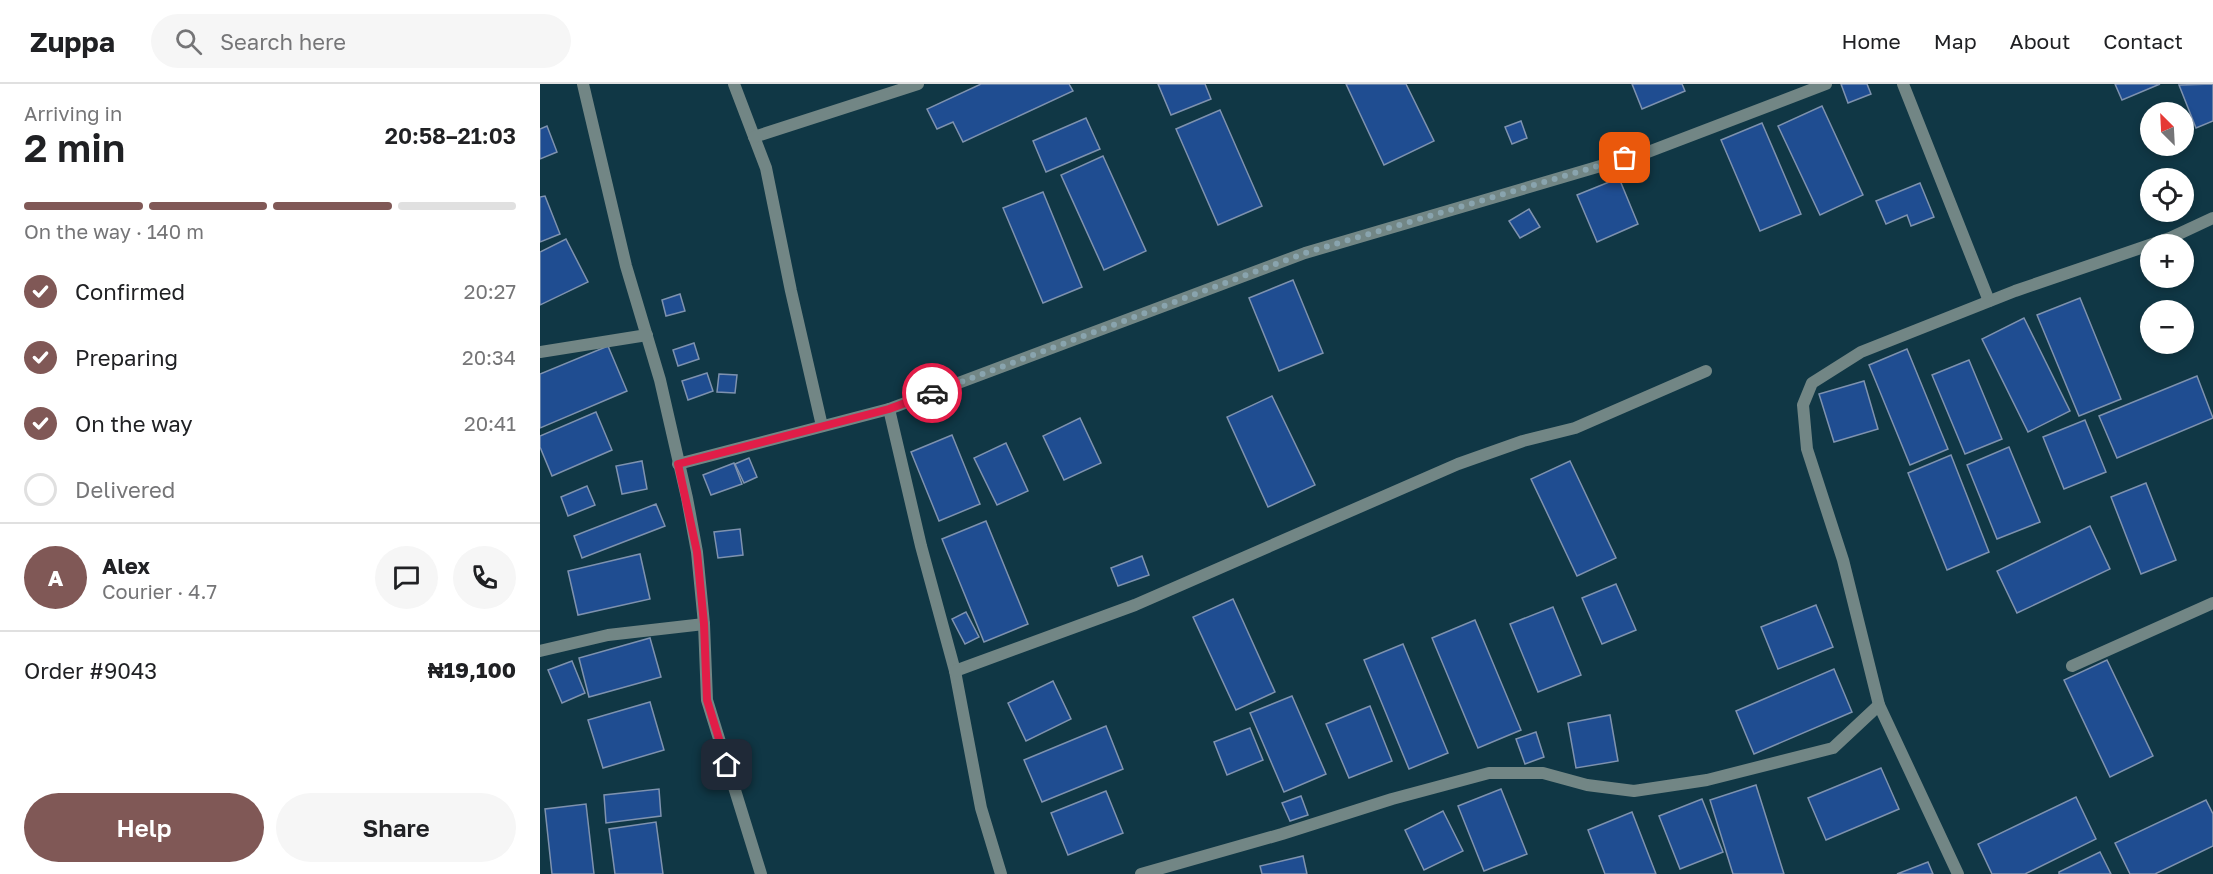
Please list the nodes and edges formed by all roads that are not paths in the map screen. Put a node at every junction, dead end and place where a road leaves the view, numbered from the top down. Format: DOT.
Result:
graph roads {
  1 [pos="583,84"];
  2 [pos="734,84"];
  3 [pos="918,84"];
  4 [pos="1826,84"];
  5 [pos="1903,84"];
  6 [pos="754,137"];
  7 [pos="2213,218"];
  8 [pos="1989,301"];
  9 [pos="647,335"];
  10 [pos="540,352"];
  11 [pos="1706,371"];
  12 [pos="889,409"];
  13 [pos="822,426"];
  14 [pos="678,464"];
  15 [pos="2213,603"];
  16 [pos="704,624"];
  17 [pos="540,651"];
  18 [pos="2072,666"];
  19 [pos="955,671"];
  20 [pos="1879,705"];
  21 [pos="761,874"];
  22 [pos="1001,874"];
  23 [pos="1141,874"];
  24 [pos="1958,874"];
  1 -- 9 [label="street"];
  2 -- 6 [label="street"];
  3 -- 6 [label="street"];
  4 -- 12 [label="street"];
  5 -- 8 [label="street"];
  6 -- 13 [label="street"];
  7 -- 8 [label="street"];
  8 -- 20 [label="street"];
  9 -- 10 [label="street"];
  9 -- 14 [label="street"];
  11 -- 19 [label="street"];
  12 -- 13 [label="street"];
  12 -- 19 [label="street"];
  13 -- 14 [label="street"];
  14 -- 16 [label="street"];
  15 -- 18 [label="street"];
  16 -- 17 [label="street"];
  16 -- 21 [label="street"];
  19 -- 22 [label="street"];
  20 -- 23 [label="street"];
  20 -- 24 [label="street"];
}
